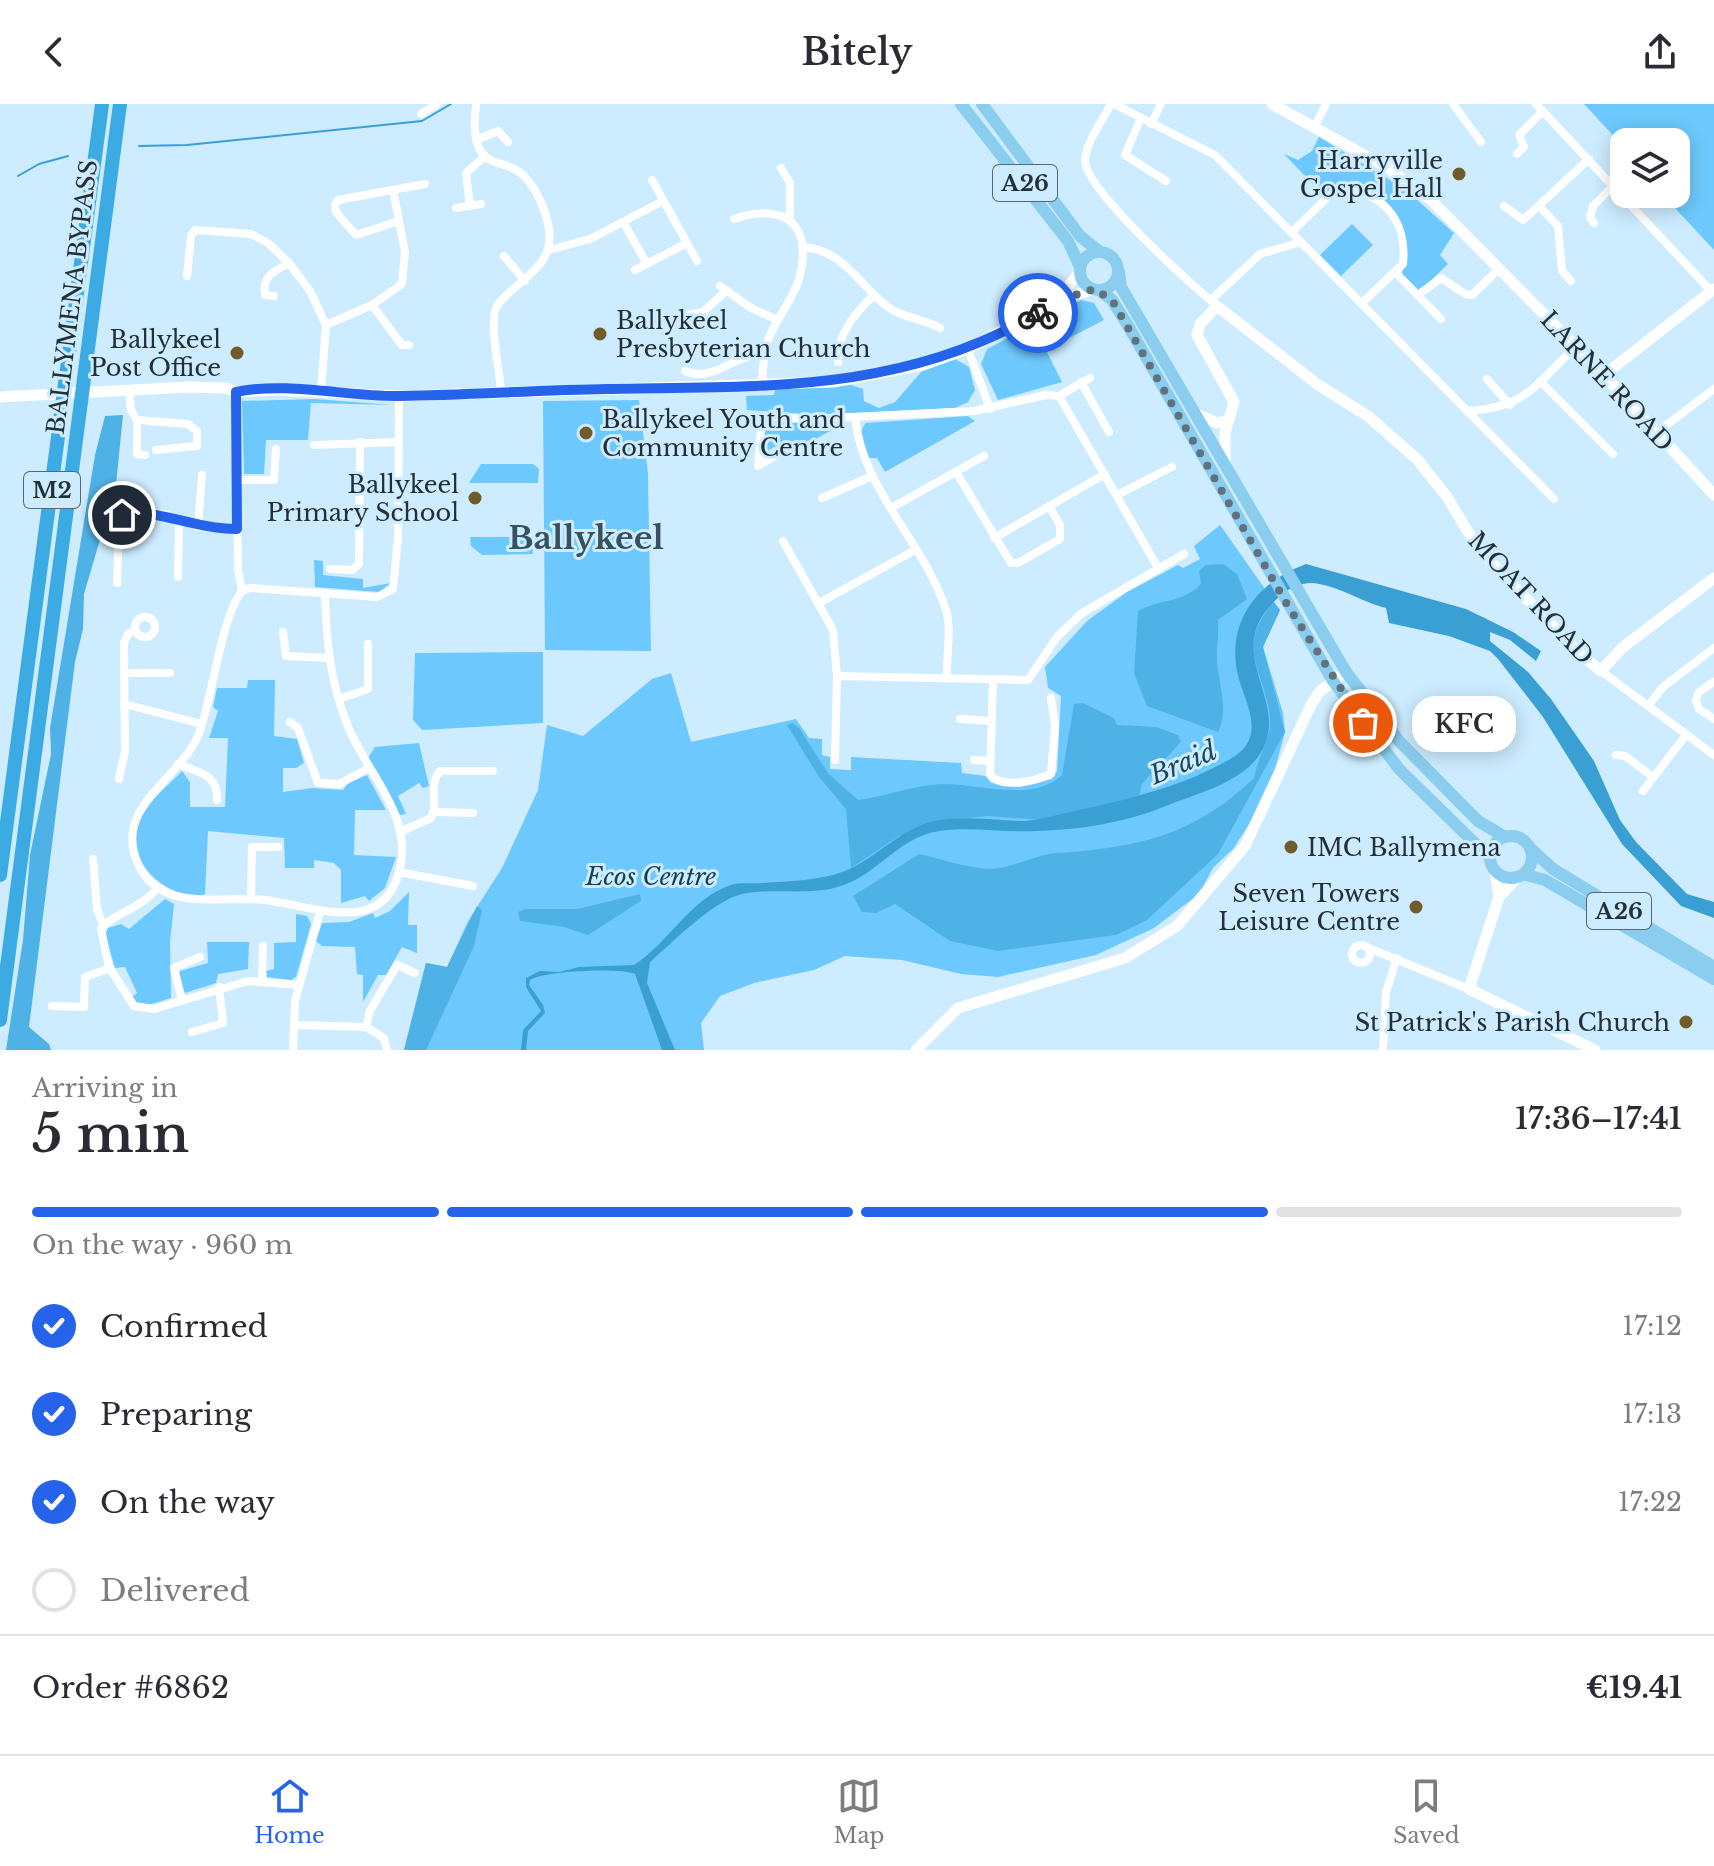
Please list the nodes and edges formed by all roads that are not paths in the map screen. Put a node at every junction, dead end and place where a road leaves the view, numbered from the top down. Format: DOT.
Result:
graph roads {
  1 [pos="101,104"];
  2 [pos="437,104"];
  3 [pos="476,104"];
  4 [pos="961,104"];
  5 [pos="982,104"];
  6 [pos="1113,104"];
  7 [pos="1161,104"];
  8 [pos="1272,104"];
  9 [pos="1326,104"];
  10 [pos="1453,104"];
  11 [pos="119,106"];
  12 [pos="1540,108"];
  13 [pos="421,114"];
  14 [pos="1141,118"];
  15 [pos="1151,124"];
  16 [pos="1315,126"];
  17 [pos="476,140"];
  18 [pos="508,142"];
  19 [pos="1481,142"];
  20 [pos="1517,154"];
  21 [pos="485,156"];
  22 [pos="1589,159"];
  23 [pos="781,168"];
  24 [pos="652,180"];
  25 [pos="1166,181"];
  26 [pos="1610,181"];
  27 [pos="425,184"];
  28 [pos="1610,189"];
  29 [pos="393,190"];
  30 [pos="663,201"];
  31 [pos="481,204"];
  32 [pos="470,206"];
  33 [pos="1504,206"];
  34 [pos="1539,206"];
  35 [pos="456,208"];
  36 [pos="1636,208"];
  37 [pos="734,219"];
  38 [pos="790,219"];
  39 [pos="399,221"];
  40 [pos="623,222"];
  41 [pos="1594,223"];
  42 [pos="1292,232"];
  43 [pos="1301,242"];
  44 [pos="687,243"];
  45 [pos="802,247"];
  46 [pos="549,250"];
  47 [pos="1100,252"];
  48 [pos="504,256"];
  49 [pos="697,261"];
  50 [pos="289,263"];
  51 [pos="647,264"];
  52 [pos="1500,268"];
  53 [pos="1080,269"];
  54 [pos="635,270"];
  55 [pos="1119,272"];
  56 [pos="1395,272"];
  57 [pos="187,276"];
  58 [pos="525,281"];
  59 [pos="1571,281"];
  60 [pos="1096,290"];
  61 [pos="1713,290"];
  62 [pos="874,295"];
  63 [pos="1418,295"];
  64 [pos="274,296"];
  65 [pos="1057,301"];
  66 [pos="1214,303"];
  67 [pos="1361,304"];
  68 [pos="372,305"];
  69 [pos="666,319"];
  70 [pos="1441,319"];
  71 [pos="778,320"];
  72 [pos="326,325"];
  73 [pos="940,328"];
  74 [pos="409,345"];
  75 [pos="1575,348"];
  76 [pos="968,349"];
  77 [pos="764,354"];
  78 [pos="838,362"];
  79 [pos="685,371"];
  80 [pos="1604,375"];
  81 [pos="1487,379"];
  82 [pos="1540,381"];
  83 [pos="762,386"];
  84 [pos="129,389"];
  85 [pos="1714,389"];
  86 [pos="501,391"];
  87 [pos="236,392"];
  88 [pos="321,392"];
  89 [pos="399,396"];
  90 [pos="1059,396"];
  91 [pos="0,397"];
  92 [pos="1510,405"];
  93 [pos="990,409"];
  94 [pos="1467,411"];
  95 [pos="1199,415"];
  96 [pos="855,417"];
  97 [pos="137,420"];
  98 [pos="1229,420"];
  99 [pos="1109,432"];
  100 [pos="1656,433"];
  101 [pos="360,442"];
  102 [pos="399,442"];
  103 [pos="314,445"];
  104 [pos="276,449"];
  105 [pos="156,450"];
  106 [pos="785,450"];
  107 [pos="1613,454"];
  108 [pos="145,455"];
  109 [pos="984,456"];
  110 [pos="1225,461"];
  111 [pos="1172,467"];
  112 [pos="956,472"];
  113 [pos="1105,474"];
  114 [pos="202,475"];
  115 [pos="872,476"];
  116 [pos="237,480"];
  117 [pos="1117,495"];
  118 [pos="1714,495"];
  119 [pos="822,498"];
  120 [pos="1554,499"];
  121 [pos="1049,506"];
  122 [pos="891,508"];
  123 [pos="179,520"];
  124 [pos="198,527"];
  125 [pos="237,529"];
  126 [pos="994,538"];
  127 [pos="783,541"];
  128 [pos="915,550"];
  129 [pos="1184,554"];
  130 [pos="1157,566"];
  131 [pos="330,569"];
  132 [pos="178,577"];
  133 [pos="1714,578"];
  134 [pos="117,583"];
  135 [pos="242,591"];
  136 [pos="325,593"];
  137 [pos="819,603"];
  138 [pos="135,630"];
  139 [pos="283,632"];
  140 [pos="368,644"];
  141 [pos="1714,648"];
  142 [pos="330,658"];
  143 [pos="1601,671"];
  144 [pos="1346,672"];
  145 [pos="124,673"];
  146 [pos="170,673"];
  147 [pos="837,676"];
  148 [pos="947,678"];
  149 [pos="993,680"];
  150 [pos="1333,681"];
  151 [pos="1713,682"];
  152 [pos="1320,691"];
  153 [pos="1051,698"];
  154 [pos="1346,698"];
  155 [pos="339,699"];
  156 [pos="124,704"];
  157 [pos="1648,706"];
  158 [pos="1713,718"];
  159 [pos="960,719"];
  160 [pos="991,721"];
  161 [pos="290,722"];
  162 [pos="202,724"];
  163 [pos="1686,735"];
  164 [pos="1616,755"];
  165 [pos="1714,755"];
  166 [pos="835,760"];
  167 [pos="974,760"];
  168 [pos="990,761"];
  169 [pos="178,764"];
  170 [pos="369,768"];
  171 [pos="493,771"];
  172 [pos="1653,777"];
  173 [pos="119,779"];
  174 [pos="1643,791"];
  175 [pos="217,800"];
  176 [pos="434,812"];
  177 [pos="473,813"];
  178 [pos="400,832"];
  179 [pos="1505,837"];
  180 [pos="278,847"];
  181 [pos="1530,848"];
  182 [pos="93,859"];
  183 [pos="1493,864"];
  184 [pos="399,872"];
  185 [pos="0,875"];
  186 [pos="1520,876"];
  187 [pos="473,886"];
  188 [pos="158,887"];
  189 [pos="1499,897"];
  190 [pos="251,899"];
  191 [pos="320,912"];
  192 [pos="103,925"];
  193 [pos="263,946"];
  194 [pos="1366,947"];
  195 [pos="200,957"];
  196 [pos="1393,957"];
  197 [pos="1367,960"];
  198 [pos="1714,967"];
  199 [pos="110,968"];
  200 [pos="415,973"];
  201 [pos="1714,979"];
  202 [pos="262,980"];
  203 [pos="299,985"];
  204 [pos="219,987"];
  205 [pos="1469,989"];
  206 [pos="182,1000"];
  207 [pos="52,1006"];
  208 [pos="0,1020"];
  209 [pos="294,1025"];
  210 [pos="366,1027"];
  211 [pos="192,1032"];
  212 [pos="293,1050"];
  213 [pos="387,1050"];
  214 [pos="916,1050"];
  215 [pos="1383,1050"];
  216 [pos="1595,1050"];
  1 -- 185 [label="highway, BALLYMENA BYPASS / M2"];
  2 -- 13 [label="street"];
  3 -- 17 [label="street"];
  4 -- 53 [label="main road, A26"];
  5 -- 47 [label="main road, A26"];
  6 -- 14 [label="street"];
  6 -- 66 [label="street, MOAT ROAD"];
  7 -- 15 [label="street"];
  8 -- 16 [label="street, LARNE ROAD"];
  9 -- 16 [label="street"];
  10 -- 19 [label="street"];
  11 -- 208 [label="highway, BALLYMENA BYPASS / M2"];
  12 -- 20 [label="street"];
  12 -- 22 [label="street"];
  14 -- 15 [label="street"];
  14 -- 25 [label="street"];
  15 -- 42 [label="street"];
  16 -- 52 [label="street, LARNE ROAD"];
  17 -- 18 [label="street"];
  17 -- 21 [label="street"];
  21 -- 32 [label="street"];
  21 -- 46 [label="street"];
  22 -- 26 [label="street"];
  22 -- 34 [label="street"];
  23 -- 38 [label="street"];
  24 -- 30 [label="street"];
  27 -- 29 [label="street"];
  28 -- 41 [label="street"];
  29 -- 39 [label="street"];
  29 -- 39 [label="street"];
  30 -- 40 [label="street"];
  30 -- 44 [label="street"];
  31 -- 32 [label="street"];
  32 -- 35 [label="street"];
  33 -- 34 [label="street"];
  34 -- 59 [label="street"];
  36 -- 61 [label="street"];
  37 -- 38 [label="street"];
  38 -- 45 [label="street"];
  39 -- 68 [label="street"];
  40 -- 46 [label="street"];
  40 -- 51 [label="street"];
  42 -- 43 [label="street"];
  42 -- 56 [label="street"];
  43 -- 66 [label="street"];
  43 -- 67 [label="street"];
  44 -- 49 [label="street"];
  44 -- 51 [label="street"];
  45 -- 62 [label="street"];
  45 -- 71 [label="street"];
  46 -- 58 [label="street"];
  47 -- 53 [label="main road"];
  47 -- 55 [label="main road, A26"];
  48 -- 58 [label="street"];
  50 -- 57 [label="street"];
  50 -- 64 [label="street"];
  50 -- 72 [label="street"];
  51 -- 54 [label="street"];
  52 -- 63 [label="street"];
  52 -- 75 [label="street, LARNE ROAD"];
  53 -- 60 [label="main road, A26"];
  53 -- 65 [label="street"];
  55 -- 60 [label="main road"];
  55 -- 95 [label="main road, A26"];
  56 -- 63 [label="street"];
  56 -- 67 [label="street"];
  58 -- 86 [label="street"];
  60 -- 65 [label="street"];
  60 -- 150 [label="main road, A26"];
  61 -- 80 [label="street"];
  62 -- 73 [label="street"];
  62 -- 78 [label="street"];
  63 -- 70 [label="street"];
  65 -- 76 [label="street"];
  66 -- 98 [label="street"];
  66 -- 143 [label="street, MOAT ROAD"];
  67 -- 94 [label="street"];
  68 -- 72 [label="street"];
  68 -- 74 [label="street"];
  69 -- 71 [label="street"];
  71 -- 77 [label="street"];
  72 -- 88 [label="street"];
  75 -- 80 [label="street, LARNE ROAD"];
  75 -- 82 [label="street"];
  76 -- 83 [label="street"];
  76 -- 93 [label="street"];
  77 -- 79 [label="street"];
  77 -- 83 [label="street"];
  80 -- 100 [label="street, LARNE ROAD"];
  81 -- 92 [label="street"];
  82 -- 92 [label="street"];
  82 -- 107 [label="street"];
  83 -- 86 [label="street"];
  84 -- 87 [label="street"];
  84 -- 91 [label="street"];
  84 -- 97 [label="street"];
  85 -- 100 [label="street"];
  86 -- 89 [label="street"];
  87 -- 88 [label="street"];
  87 -- 116 [label="street"];
  88 -- 89 [label="street"];
  89 -- 102 [label="street"];
  90 -- 93 [label="street"];
  90 -- 99 [label="street"];
  90 -- 113 [label="street"];
  92 -- 94 [label="street"];
  93 -- 96 [label="street"];
  94 -- 120 [label="street"];
  95 -- 98 [label="street"];
  95 -- 110 [label="main road, A26"];
  96 -- 106 [label="street"];
  96 -- 115 [label="street"];
  97 -- 105 [label="street"];
  97 -- 108 [label="street"];
  98 -- 110 [label="street"];
  100 -- 118 [label="street, LARNE ROAD"];
  101 -- 102 [label="street"];
  101 -- 103 [label="street"];
  101 -- 131 [label="street"];
  102 -- 136 [label="street"];
  104 -- 116 [label="street"];
  109 -- 112 [label="street"];
  110 -- 144 [label="main road, A26"];
  111 -- 117 [label="street"];
  112 -- 122 [label="street"];
  112 -- 126 [label="street"];
  113 -- 117 [label="street"];
  113 -- 121 [label="street"];
  114 -- 124 [label="street"];
  115 -- 119 [label="street"];
  115 -- 122 [label="street"];
  116 -- 125 [label="street"];
  117 -- 130 [label="street"];
  121 -- 126 [label="street"];
  121 -- 126 [label="street"];
  122 -- 128 [label="street"];
  123 -- 124 [label="street"];
  123 -- 132 [label="street"];
  123 -- 134 [label="street"];
  124 -- 125 [label="street"];
  125 -- 135 [label="street"];
  127 -- 137 [label="street"];
  128 -- 137 [label="street"];
  128 -- 148 [label="street"];
  129 -- 130 [label="street"];
  130 -- 149 [label="street"];
  133 -- 143 [label="street"];
  135 -- 136 [label="street"];
  135 -- 162 [label="street"];
  136 -- 142 [label="street"];
  137 -- 147 [label="street"];
  138 -- 145 [label="street"];
  139 -- 142 [label="street"];
  140 -- 155 [label="street"];
  141 -- 157 [label="street"];
  142 -- 155 [label="street"];
  143 -- 157 [label="street, MOAT ROAD"];
  144 -- 150 [label="street"];
  144 -- 179 [label="main road, A26"];
  145 -- 146 [label="street"];
  145 -- 156 [label="street"];
  147 -- 148 [label="street"];
  147 -- 166 [label="street"];
  148 -- 149 [label="street"];
  149 -- 160 [label="street"];
  150 -- 152 [label="street"];
  150 -- 154 [label="main road, A26"];
  151 -- 158 [label="street"];
  152 -- 154 [label="street"];
  152 -- 214 [label="street"];
  153 -- 168 [label="street"];
  154 -- 183 [label="main road, A26"];
  155 -- 170 [label="street"];
  156 -- 162 [label="street"];
  156 -- 173 [label="street"];
  157 -- 163 [label="street, MOAT ROAD"];
  159 -- 160 [label="street"];
  160 -- 168 [label="street"];
  161 -- 170 [label="street"];
  162 -- 169 [label="street"];
  163 -- 165 [label="street, MOAT ROAD"];
  163 -- 172 [label="street"];
  164 -- 172 [label="street"];
  167 -- 168 [label="street"];
  169 -- 175 [label="street"];
  169 -- 188 [label="street"];
  170 -- 178 [label="street"];
  171 -- 176 [label="street"];
  172 -- 174 [label="street"];
  176 -- 177 [label="street"];
  176 -- 178 [label="street"];
  178 -- 184 [label="street"];
  179 -- 181 [label="main road, A26"];
  179 -- 183 [label="main road"];
  180 -- 190 [label="street"];
  181 -- 186 [label="main road"];
  181 -- 198 [label="main road, A26"];
  182 -- 192 [label="street"];
  183 -- 186 [label="main road, A26"];
  183 -- 189 [label="street"];
  184 -- 187 [label="street"];
  184 -- 191 [label="street"];
  186 -- 189 [label="street"];
  186 -- 201 [label="main road, A26"];
  188 -- 190 [label="street"];
  188 -- 192 [label="street"];
  189 -- 205 [label="street"];
  190 -- 191 [label="street"];
  191 -- 203 [label="street"];
  192 -- 199 [label="street"];
  193 -- 202 [label="street"];
  194 -- 196 [label="street"];
  194 -- 197 [label="street"];
  194 -- 197 [label="street"];
  195 -- 206 [label="street"];
  196 -- 197 [label="street"];
  196 -- 205 [label="street"];
  196 -- 215 [label="street"];
  199 -- 206 [label="street"];
  199 -- 207 [label="street"];
  200 -- 210 [label="street"];
  202 -- 203 [label="street"];
  202 -- 204 [label="street"];
  203 -- 209 [label="street"];
  204 -- 206 [label="street"];
  204 -- 211 [label="street"];
  205 -- 216 [label="street"];
  209 -- 210 [label="street"];
  209 -- 212 [label="street"];
  210 -- 213 [label="street"];
}
